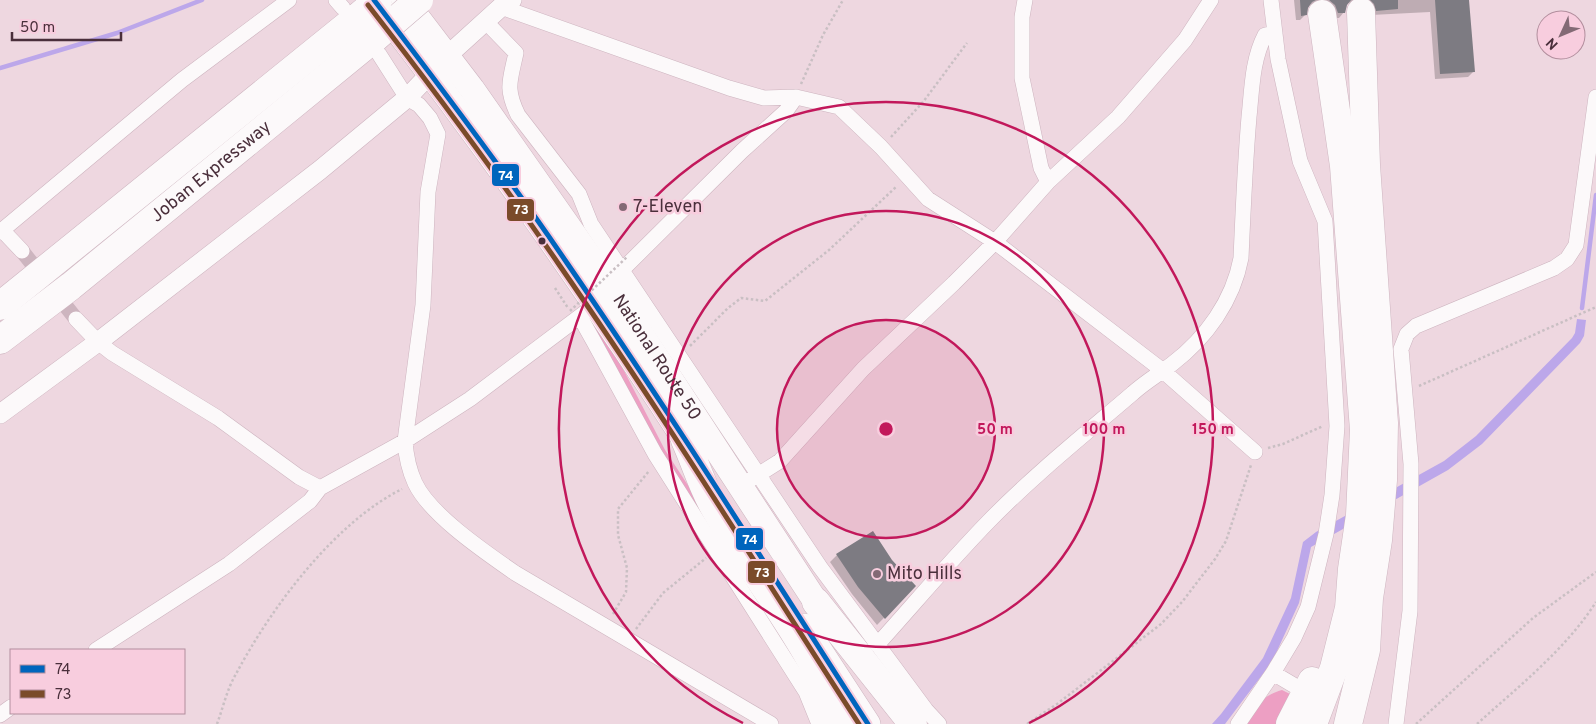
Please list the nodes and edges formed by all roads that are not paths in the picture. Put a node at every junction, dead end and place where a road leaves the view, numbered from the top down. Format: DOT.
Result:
graph roads {
  1 [pos="290,0"];
  2 [pos="404,0"];
  3 [pos="419,0"];
  4 [pos="1025,0"];
  5 [pos="1211,0"];
  6 [pos="1271,0"];
  7 [pos="507,4"];
  8 [pos="1360,12"];
  9 [pos="1322,14"];
  10 [pos="363,16"];
  11 [pos="486,22"];
  12 [pos="1275,33"];
  13 [pos="448,56"];
  14 [pos="430,73"];
  15 [pos="796,97"];
  16 [pos="1596,97"];
  17 [pos="407,98"];
  18 [pos="1048,182"];
  19 [pos="1,231"];
  20 [pos="995,242"];
  21 [pos="22,251"];
  22 [pos="619,270"];
  23 [pos="0,306"];
  24 [pos="582,311"];
  25 [pos="76,318"];
  26 [pos="0,340"];
  27 [pos="98,342"];
  28 [pos="1162,370"];
  29 [pos="0,414"];
  30 [pos="685,440"];
  31 [pos="405,441"];
  32 [pos="1255,452"];
  33 [pos="750,480"];
  34 [pos="320,488"];
  35 [pos="1352,568"];
  36 [pos="1369,598"];
  37 [pos="816,602"];
  38 [pos="877,645"];
  39 [pos="98,649"];
  40 [pos="1274,673"];
  41 [pos="1295,686"];
  42 [pos="771,724"];
  43 [pos="819,724"];
  44 [pos="840,724"];
  45 [pos="868,724"];
  46 [pos="895,724"];
  47 [pos="913,724"];
  48 [pos="939,724"];
  49 [pos="1238,724"];
  50 [pos="1290,724"];
  51 [pos="1313,724"];
  52 [pos="1327,724"];
  53 [pos="1348,724"];
  54 [pos="1396,724"];
  1 -- 19 [label="street"];
  2 -- 13 [label="highway, National Route 50"];
  3 -- 10 [label="highway, Joban Expressway, bridge"];
  4 -- 18 [label="street"];
  5 -- 18 [label="street"];
  6 -- 12 [label="street"];
  7 -- 11 [label="street"];
  7 -- 15 [label="street"];
  8 -- 36 [label="highway"];
  9 -- 35 [label="highway"];
  10 -- 14 [label="highway, National Route 50"];
  10 -- 17 [label="street"];
  10 -- 23 [label="highway, Joban Expressway"];
  10 -- 26 [label="highway, Joban Expressway"];
  11 -- 13 [label="street"];
  11 -- 22 [label="street"];
  12 -- 28 [label="street"];
  12 -- 40 [label="street"];
  13 -- 14 [label="street"];
  13 -- 22 [label="highway, National Route 50"];
  14 -- 17 [label="street"];
  14 -- 24 [label="highway, National Route 50"];
  15 -- 20 [label="street"];
  15 -- 22 [label="street"];
  16 -- 54 [label="street"];
  17 -- 27 [label="street"];
  17 -- 31 [label="street"];
  18 -- 20 [label="street"];
  19 -- 21 [label="street"];
  20 -- 28 [label="street"];
  20 -- 33 [label="street"];
  22 -- 33 [label="highway, National Route 50"];
  22 -- 33 [label="street"];
  24 -- 30 [label="highway, National Route 50"];
  24 -- 31 [label="street"];
  24 -- 43 [label="street"];
  25 -- 27 [label="street"];
  27 -- 29 [label="street"];
  27 -- 34 [label="street"];
  28 -- 32 [label="street"];
  28 -- 38 [label="street"];
  30 -- 44 [label="highway"];
  30 -- 45 [label="highway, National Route 50"];
  31 -- 34 [label="street"];
  31 -- 42 [label="street"];
  33 -- 37 [label="highway, National Route 50"];
  33 -- 38 [label="street"];
  34 -- 39 [label="street"];
  35 -- 50 [label="highway"];
  35 -- 51 [label="highway"];
  36 -- 52 [label="highway"];
  36 -- 53 [label="highway"];
  37 -- 46 [label="highway, National Route 50"];
  37 -- 47 [label="highway"];
  38 -- 48 [label="street"];
  40 -- 41 [label="street"];
  40 -- 49 [label="street"];
}
